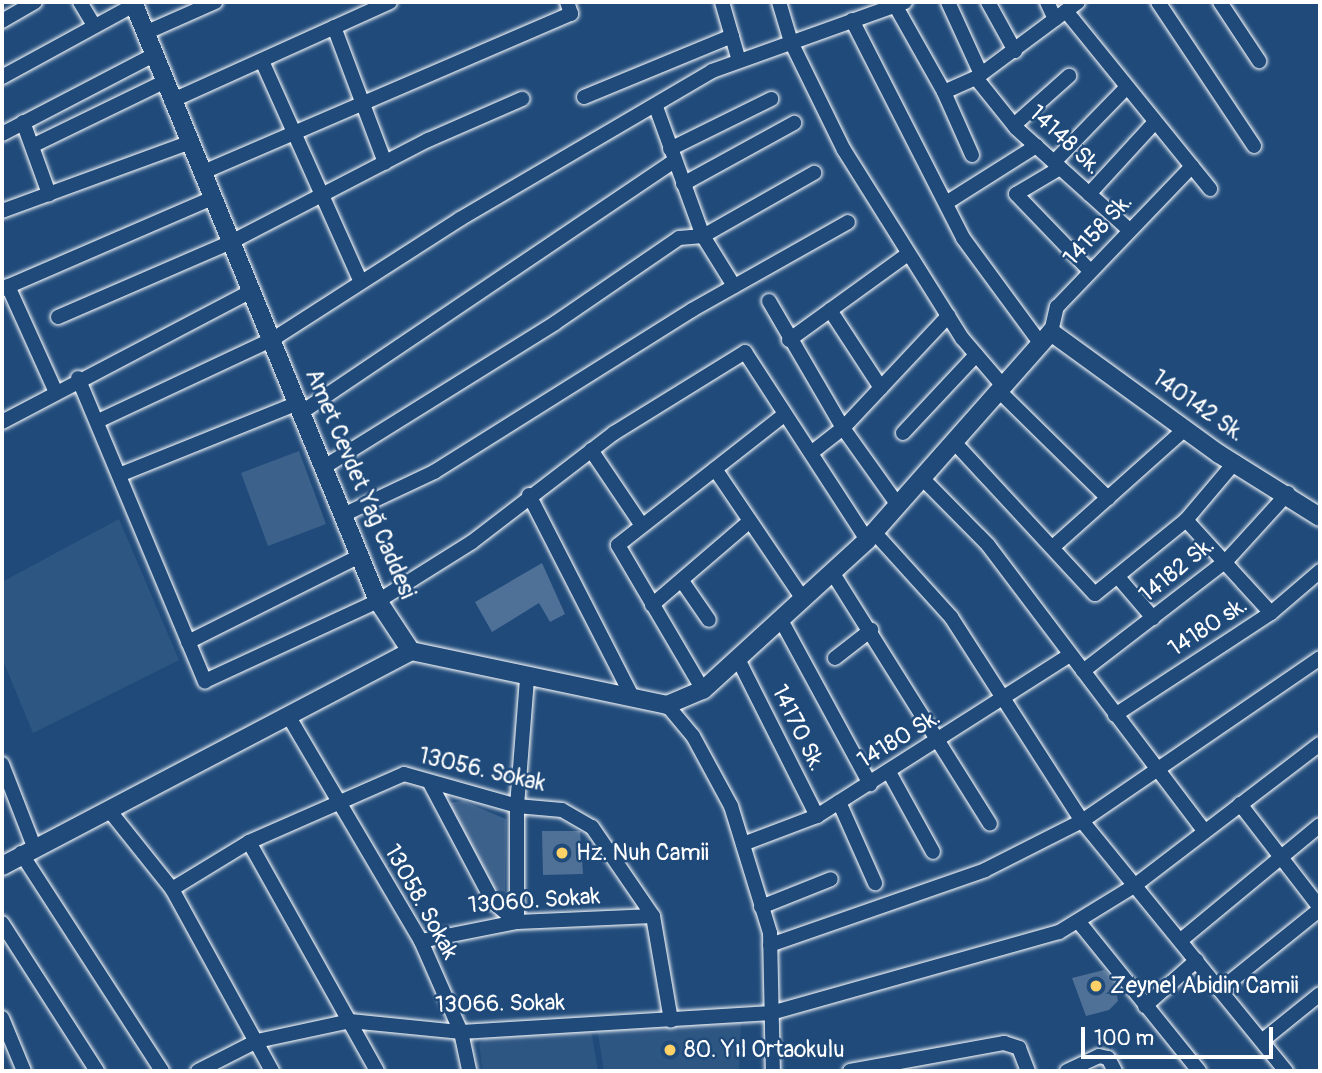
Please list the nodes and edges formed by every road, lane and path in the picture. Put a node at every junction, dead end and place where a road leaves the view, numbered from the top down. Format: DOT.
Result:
graph roads {
  1 [pos="35,2"];
  2 [pos="80,2"];
  3 [pos="215,2"];
  4 [pos="390,2"];
  5 [pos="567,2"];
  6 [pos="722,2"];
  7 [pos="779,2"];
  8 [pos="948,2"];
  9 [pos="988,2"];
  10 [pos="1047,2"];
  11 [pos="1158,2"];
  12 [pos="1220,2"];
  13 [pos="133,3"];
  14 [pos="900,3"];
  15 [pos="868,8"];
  16 [pos="1066,11"];
  17 [pos="852,20"];
  18 [pos="2,21"];
  19 [pos="94,25"];
  20 [pos="334,27"];
  21 [pos="145,33"];
  22 [pos="732,36"];
  23 [pos="791,42"];
  24 [pos="1014,51"];
  25 [pos="154,55"];
  26 [pos="262,61"];
  27 [pos="739,61"];
  28 [pos="1259,61"];
  29 [pos="979,76"];
  30 [pos="1069,76"];
  31 [pos="2,77"];
  32 [pos="164,82"];
  33 [pos="1126,88"];
  34 [pos="944,92"];
  35 [pos="584,97"];
  36 [pos="522,99"];
  37 [pos="771,99"];
  38 [pos="172,101"];
  39 [pos="361,102"];
  40 [pos="656,107"];
  41 [pos="23,122"];
  42 [pos="794,123"];
  43 [pos="1154,123"];
  44 [pos="1014,125"];
  45 [pos="292,132"];
  46 [pos="2,134"];
  47 [pos="188,143"];
  48 [pos="32,146"];
  49 [pos="1036,146"];
  50 [pos="1254,146"];
  51 [pos="671,155"];
  52 [pos="972,155"];
  53 [pos="385,163"];
  54 [pos="1057,165"];
  55 [pos="1192,166"];
  56 [pos="201,173"];
  57 [pos="814,173"];
  58 [pos="682,184"];
  59 [pos="1210,189"];
  60 [pos="49,194"];
  61 [pos="1089,194"];
  62 [pos="322,197"];
  63 [pos="212,198"];
  64 [pos="946,203"];
  65 [pos="2,211"];
  66 [pos="848,222"];
  67 [pos="1128,229"];
  68 [pos="704,236"];
  69 [pos="231,243"];
  70 [pos="908,254"];
  71 [pos="1090,271"];
  72 [pos="361,282"];
  73 [pos="734,286"];
  74 [pos="5,288"];
  75 [pos="252,291"];
  76 [pos="769,301"];
  77 [pos="830,310"];
  78 [pos="948,316"];
  79 [pos="58,317"];
  80 [pos="1046,338"];
  81 [pos="273,340"];
  82 [pos="789,340"];
  83 [pos="976,355"];
  84 [pos="78,378"];
  85 [pos="881,387"];
  86 [pos="1001,388"];
  87 [pos="55,390"];
  88 [pos="300,407"];
  89 [pos="785,414"];
  90 [pos="98,421"];
  91 [pos="2,422"];
  92 [pos="843,428"];
  93 [pos="1185,429"];
  94 [pos="903,433"];
  95 [pos="954,442"];
  96 [pos="591,450"];
  97 [pos="811,453"];
  98 [pos="1235,462"];
  99 [pos="324,467"];
  100 [pos="715,469"];
  101 [pos="119,475"];
  102 [pos="922,478"];
  103 [pos="1288,493"];
  104 [pos="529,495"];
  105 [pos="1108,498"];
  106 [pos="898,505"];
  107 [pos="343,515"];
  108 [pos="1320,517"];
  109 [pos="1186,520"];
  110 [pos="750,521"];
  111 [pos="641,524"];
  112 [pos="871,536"];
  113 [pos="1054,546"];
  114 [pos="360,556"];
  115 [pos="1226,561"];
  116 [pos="1320,571"];
  117 [pos="832,572"];
  118 [pos="1118,577"];
  119 [pos="682,581"];
  120 [pos="803,599"];
  121 [pos="378,601"];
  122 [pos="652,606"];
  123 [pos="1272,613"];
  124 [pos="1153,618"];
  125 [pos="709,620"];
  126 [pos="781,620"];
  127 [pos="871,630"];
  128 [pos="188,642"];
  129 [pos="411,651"];
  130 [pos="1070,655"];
  131 [pos="835,658"];
  132 [pos="1320,658"];
  133 [pos="738,659"];
  134 [pos="1083,671"];
  135 [pos="527,678"];
  136 [pos="703,690"];
  137 [pos="633,698"];
  138 [pos="1007,698"];
  139 [pos="667,705"];
  140 [pos="1115,715"];
  141 [pos="289,717"];
  142 [pos="941,741"];
  143 [pos="1318,750"];
  144 [pos="2,764"];
  145 [pos="1156,771"];
  146 [pos="888,772"];
  147 [pos="430,783"];
  148 [pos="870,784"];
  149 [pos="335,800"];
  150 [pos="839,802"];
  151 [pos="1240,804"];
  152 [pos="517,806"];
  153 [pos="109,810"];
  154 [pos="817,816"];
  155 [pos="1082,821"];
  156 [pos="990,824"];
  157 [pos="1320,825"];
  158 [pos="1204,831"];
  159 [pos="249,842"];
  160 [pos="743,845"];
  161 [pos="28,851"];
  162 [pos="933,852"];
  163 [pos="1280,856"];
  164 [pos="2,866"];
  165 [pos="831,879"];
  166 [pos="875,883"];
  167 [pos="1134,886"];
  168 [pos="172,890"];
  169 [pos="761,907"];
  170 [pos="1320,909"];
  171 [pos="653,916"];
  172 [pos="1078,921"];
  173 [pos="517,922"];
  174 [pos="2,923"];
  175 [pos="1181,940"];
  176 [pos="421,941"];
  177 [pos="770,945"];
  178 [pos="1197,960"];
  179 [pos="1221,989"];
  180 [pos="1320,994"];
  181 [pos="1145,1006"];
  182 [pos="771,1013"];
  183 [pos="2,1018"];
  184 [pos="671,1020"];
  185 [pos="350,1021"];
  186 [pos="461,1032"];
  187 [pos="1263,1040"];
  188 [pos="257,1041"];
  189 [pos="24,1071"];
  190 [pos="97,1071"];
  191 [pos="162,1071"];
  192 [pos="198,1071"];
  193 [pos="272,1071"];
  194 [pos="377,1071"];
  195 [pos="469,1071"];
  196 [pos="773,1071"];
  197 [pos="850,1071"];
  198 [pos="1028,1071"];
  199 [pos="1067,1071"];
  200 [pos="1115,1071"];
  201 [pos="1199,1071"];
  202 [pos="1286,1071"];
  1 -- 18 [label="street"];
  2 -- 19 [label="street"];
  3 -- 21 [label="street"];
  4 -- 20 [label="street"];
  5 -- 39 [label="street"];
  6 -- 22 [label="street"];
  7 -- 23 [label="street"];
  8 -- 29 [label="street, 14148 Sk."];
  9 -- 24 [label="street"];
  10 -- 16 [label="street"];
  11 -- 50 [label="street"];
  12 -- 28 [label="street"];
  13 -- 19 [label="street"];
  13 -- 21 [label="main road, Amet Cevdet Yağ Caddesi"];
  14 -- 15 [label="street"];
  14 -- 34 [label="street"];
  15 -- 17 [label="street"];
  16 -- 24 [label="street"];
  16 -- 33 [label="street"];
  17 -- 23 [label="street"];
  17 -- 64 [label="street"];
  19 -- 31 [label="street"];
  20 -- 26 [label="street"];
  20 -- 39 [label="street"];
  21 -- 25 [label="main road, Amet Cevdet Yağ Caddesi"];
  22 -- 27 [label="street"];
  22 -- 35 [label="street"];
  23 -- 27 [label="street"];
  23 -- 70 [label="street"];
  24 -- 29 [label="street"];
  25 -- 32 [label="main road, Amet Cevdet Yağ Caddesi"];
  25 -- 41 [label="street"];
  26 -- 38 [label="street"];
  26 -- 45 [label="street"];
  27 -- 40 [label="street"];
  29 -- 34 [label="street"];
  29 -- 44 [label="street, 14148 Sk."];
  30 -- 44 [label="street"];
  32 -- 38 [label="main road, Amet Cevdet Yağ Caddesi"];
  32 -- 48 [label="street"];
  33 -- 43 [label="street"];
  33 -- 54 [label="street"];
  34 -- 52 [label="street"];
  36 -- 53 [label="street"];
  37 -- 51 [label="street"];
  38 -- 47 [label="main road, Amet Cevdet Yağ Caddesi"];
  39 -- 45 [label="street"];
  39 -- 53 [label="street"];
  40 -- 51 [label="street"];
  40 -- 72 [label="street"];
  41 -- 46 [label="street"];
  41 -- 48 [label="street"];
  42 -- 58 [label="street"];
  43 -- 55 [label="street"];
  43 -- 61 [label="street"];
  44 -- 49 [label="street, 14148 Sk."];
  45 -- 56 [label="street"];
  45 -- 62 [label="street"];
  47 -- 56 [label="main road, Amet Cevdet Yağ Caddesi"];
  47 -- 60 [label="street"];
  48 -- 60 [label="street"];
  49 -- 54 [label="street, 14148 Sk."];
  49 -- 64 [label="street"];
  51 -- 58 [label="street"];
  51 -- 88 [label="street"];
  53 -- 62 [label="street"];
  54 -- 61 [label="street, 14148 Sk."];
  54 -- 71 [label="street"];
  55 -- 59 [label="street"];
  55 -- 67 [label="street, 14158 Sk."];
  56 -- 63 [label="main road, Amet Cevdet Yağ Caddesi"];
  57 -- 68 [label="street"];
  58 -- 68 [label="street"];
  60 -- 65 [label="street"];
  61 -- 67 [label="street, 14148 Sk."];
  62 -- 69 [label="street"];
  62 -- 72 [label="street"];
  63 -- 69 [label="main road, Amet Cevdet Yağ Caddesi"];
  63 -- 74 [label="street"];
  64 -- 80 [label="street"];
  66 -- 73 [label="street"];
  67 -- 71 [label="street, 14158 Sk."];
  68 -- 73 [label="street"];
  68 -- 99 [label="street"];
  69 -- 75 [label="main road, Amet Cevdet Yağ Caddesi"];
  69 -- 79 [label="street"];
  70 -- 77 [label="street"];
  70 -- 78 [label="street"];
  71 -- 80 [label="street, 14158 Sk."];
  72 -- 81 [label="street"];
  73 -- 107 [label="street"];
  74 -- 87 [label="street"];
  75 -- 81 [label="main road, Amet Cevdet Yağ Caddesi"];
  75 -- 84 [label="street"];
  76 -- 82 [label="street"];
  77 -- 82 [label="street"];
  77 -- 85 [label="street"];
  78 -- 83 [label="street"];
  78 -- 85 [label="street"];
  80 -- 86 [label="main road"];
  80 -- 93 [label="main road, 140142 Sk."];
  81 -- 88 [label="main road, Amet Cevdet Yağ Caddesi"];
  81 -- 90 [label="street"];
  82 -- 92 [label="street"];
  83 -- 86 [label="street"];
  83 -- 94 [label="street"];
  84 -- 87 [label="street"];
  84 -- 90 [label="street"];
  85 -- 92 [label="street"];
  86 -- 95 [label="main road"];
  86 -- 105 [label="street"];
  87 -- 91 [label="street"];
  88 -- 99 [label="main road, Amet Cevdet Yağ Caddesi"];
  88 -- 101 [label="street"];
  89 -- 96 [label="street"];
  89 -- 97 [label="street"];
  89 -- 100 [label="street"];
  90 -- 101 [label="street"];
  92 -- 97 [label="street"];
  92 -- 106 [label="street"];
  93 -- 98 [label="main road, 140142 Sk."];
  93 -- 105 [label="street"];
  95 -- 102 [label="main road"];
  95 -- 113 [label="street"];
  96 -- 104 [label="street"];
  96 -- 111 [label="street"];
  97 -- 112 [label="street"];
  98 -- 103 [label="main road, 140142 Sk."];
  98 -- 109 [label="street"];
  99 -- 107 [label="main road, Amet Cevdet Yağ Caddesi"];
  100 -- 110 [label="street"];
  100 -- 111 [label="street"];
  101 -- 128 [label="street"];
  102 -- 106 [label="main road"];
  102 -- 130 [label="street"];
  103 -- 108 [label="main road, 140142 Sk."];
  103 -- 115 [label="street, 14182 Sk."];
  104 -- 121 [label="street"];
  104 -- 137 [label="street"];
  105 -- 113 [label="street"];
  106 -- 112 [label="main road"];
  107 -- 114 [label="main road, Amet Cevdet Yağ Caddesi"];
  109 -- 115 [label="street"];
  109 -- 118 [label="street"];
  110 -- 119 [label="street"];
  110 -- 120 [label="street"];
  111 -- 122 [label="street"];
  112 -- 117 [label="main road"];
  112 -- 138 [label="street"];
  113 -- 118 [label="street"];
  114 -- 121 [label="main road, Amet Cevdet Yağ Caddesi"];
  114 -- 128 [label="street"];
  115 -- 123 [label="street"];
  115 -- 124 [label="street, 14182 Sk."];
  116 -- 123 [label="street, 14180 sk."];
  117 -- 120 [label="main road"];
  117 -- 127 [label="street"];
  118 -- 124 [label="street"];
  119 -- 122 [label="street"];
  119 -- 125 [label="street"];
  120 -- 126 [label="main road"];
  121 -- 128 [label="street"];
  121 -- 129 [label="main road, Amet Cevdet Yağ Caddesi"];
  122 -- 136 [label="street"];
  123 -- 140 [label="street, 14180 sk."];
  124 -- 134 [label="street, 14182 Sk."];
  126 -- 133 [label="main road"];
  126 -- 148 [label="street"];
  127 -- 131 [label="street"];
  127 -- 142 [label="street"];
  129 -- 135 [label="main road"];
  129 -- 141 [label="main road"];
  130 -- 134 [label="street"];
  130 -- 138 [label="street, 14180 Sk."];
  132 -- 145 [label="street"];
  133 -- 136 [label="main road"];
  133 -- 154 [label="street, 14170 Sk."];
  134 -- 140 [label="street"];
  135 -- 137 [label="main road"];
  135 -- 152 [label="street"];
  136 -- 139 [label="main road"];
  137 -- 139 [label="main road"];
  138 -- 142 [label="street, 14180 Sk."];
  138 -- 155 [label="street"];
  139 -- 160 [label="street"];
  140 -- 145 [label="street"];
  141 -- 149 [label="street, 13058. Sokak"];
  141 -- 153 [label="main road"];
  142 -- 146 [label="street, 14180 Sk."];
  142 -- 156 [label="street"];
  143 -- 151 [label="street, 13066. Sokak"];
  144 -- 161 [label="street"];
  145 -- 155 [label="street"];
  145 -- 158 [label="street"];
  146 -- 148 [label="street, 14180 Sk."];
  146 -- 162 [label="street"];
  147 -- 149 [label="street, 13056. Sokak"];
  147 -- 152 [label="street, 13056. Sokak"];
  147 -- 173 [label="street"];
  148 -- 150 [label="street, 14180 Sk."];
  149 -- 159 [label="street, 13056. Sokak"];
  149 -- 176 [label="street, 13058. Sokak"];
  150 -- 154 [label="street, 14180 Sk."];
  150 -- 166 [label="street"];
  151 -- 158 [label="street, 13066. Sokak"];
  151 -- 163 [label="street"];
  152 -- 171 [label="street, 13056. Sokak"];
  152 -- 173 [label="street"];
  153 -- 161 [label="main road"];
  153 -- 168 [label="street"];
  154 -- 160 [label="street, 14180 Sk."];
  155 -- 167 [label="street"];
  155 -- 177 [label="street"];
  157 -- 163 [label="street"];
  158 -- 167 [label="street, 13066. Sokak"];
  159 -- 168 [label="street, 13056. Sokak"];
  159 -- 185 [label="street"];
  160 -- 169 [label="street"];
  161 -- 164 [label="main road"];
  161 -- 191 [label="street"];
  163 -- 170 [label="street"];
  163 -- 175 [label="street"];
  165 -- 169 [label="street"];
  167 -- 172 [label="street, 13066. Sokak"];
  167 -- 175 [label="street"];
  168 -- 188 [label="street"];
  169 -- 177 [label="street"];
  170 -- 179 [label="street"];
  171 -- 173 [label="street, 13060. Sokak"];
  171 -- 184 [label="street, 13056. Sokak"];
  172 -- 181 [label="street"];
  172 -- 182 [label="street, 13066. Sokak"];
  173 -- 176 [label="street, 13060. Sokak"];
  174 -- 190 [label="street"];
  175 -- 178 [label="street"];
  176 -- 186 [label="street, 13058. Sokak"];
  177 -- 182 [label="street"];
  178 -- 179 [label="street"];
  178 -- 181 [label="street"];
  179 -- 187 [label="street"];
  180 -- 187 [label="street"];
  181 -- 201 [label="street"];
  182 -- 184 [label="street, 13066. Sokak"];
  182 -- 196 [label="street"];
  183 -- 189 [label="street"];
  184 -- 186 [label="street, 13066. Sokak"];
  185 -- 186 [label="street, 13066. Sokak"];
  185 -- 188 [label="street, 13066. Sokak"];
  185 -- 194 [label="street"];
  186 -- 195 [label="street, 13058. Sokak"];
  187 -- 202 [label="street"];
  188 -- 192 [label="street, 13066. Sokak"];
  188 -- 193 [label="street"];
  197 -- 198 [label="street"];
  199 -- 200 [label="street"];
}
